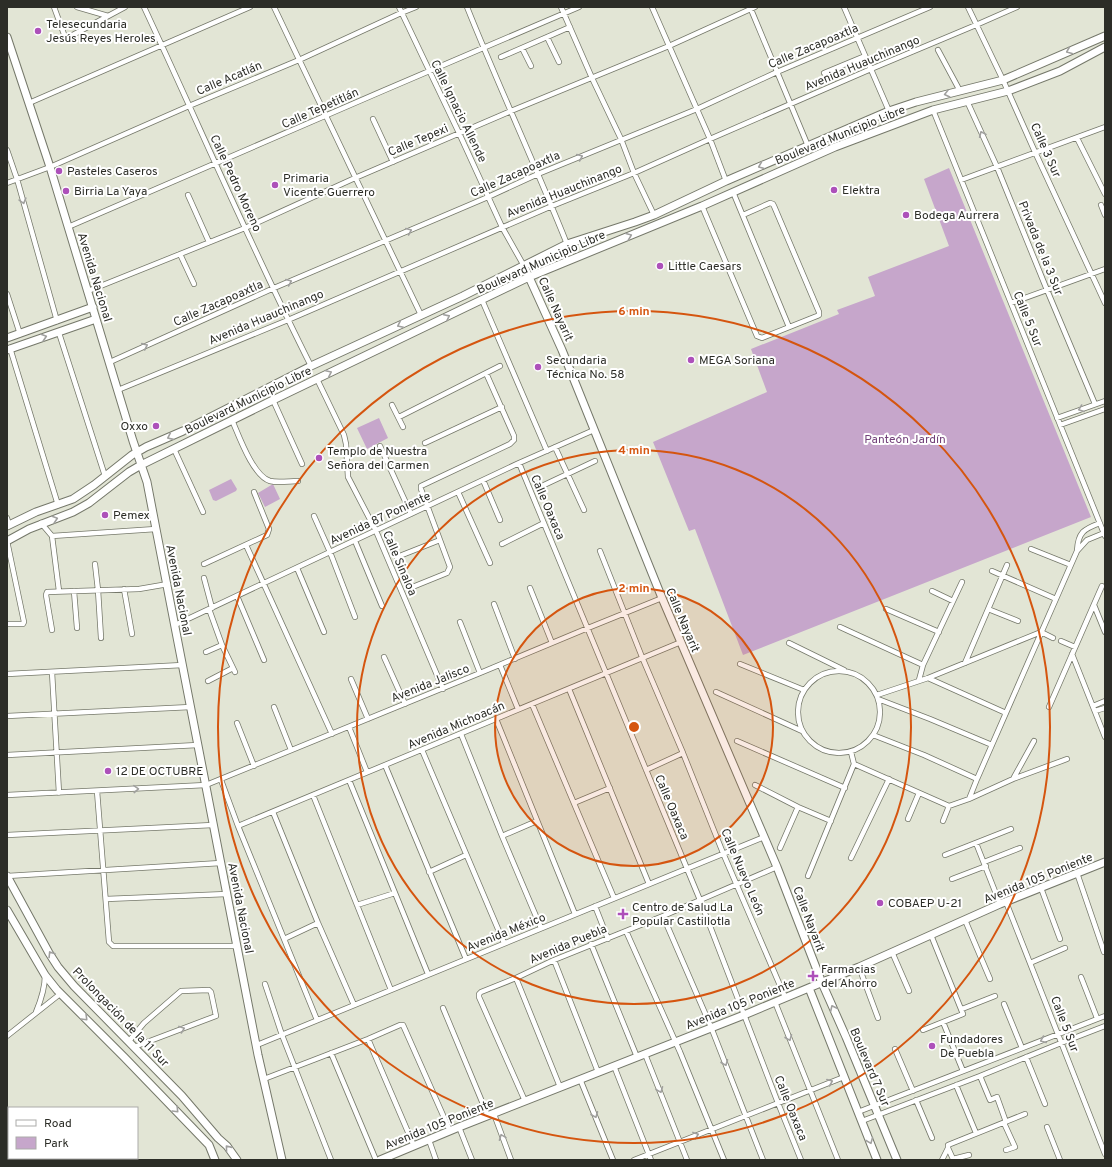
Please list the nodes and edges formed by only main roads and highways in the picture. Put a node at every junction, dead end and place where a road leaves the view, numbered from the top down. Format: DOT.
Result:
graph roads {
  1 [pos="1105,36"];
  2 [pos="7,37"];
  3 [pos="1105,47"];
  4 [pos="524,266"];
  5 [pos="529,277"];
  6 [pos="93,307"];
  7 [pos="96,319"];
  8 [pos="7,338"];
  9 [pos="9,349"];
  10 [pos="137,452"];
  11 [pos="141,465"];
  12 [pos="8,523"];
  13 [pos="7,541"];
  14 [pos="1105,862"];
  15 [pos="7,876"];
  16 [pos="7,910"];
  17 [pos="822,983"];
  18 [pos="809,988"];
  19 [pos="385,1159"];
  20 [pos="215,1160"];
  21 [pos="237,1160"];
  22 [pos="282,1160"];
  23 [pos="877,1160"];
  24 [pos="896,1160"];
  1 -- 4 [label="main road, Boulevard Municipio Libre, one-way"];
  2 -- 6 [label="main road, Avenida Nacional"];
  5 -- 3 [label="main road, Boulevard Municipio Libre, one-way"];
  4 -- 5 [label="main road, Calle Nayarit"];
  4 -- 10 [label="main road, Boulevard Municipio Libre, one-way"];
  11 -- 5 [label="main road, Boulevard Municipio Libre, one-way"];
  5 -- 17 [label="main road, Calle Nayarit"];
  6 -- 7 [label="main road, Avenida Nacional"];
  6 -- 8 [label="main road"];
  9 -- 7 [label="main road, one-way"];
  7 -- 10 [label="main road, Avenida Nacional"];
  10 -- 11 [label="main road, Avenida Nacional"];
  10 -- 12 [label="main road, Boulevard Municipio Libre"];
  13 -- 11 [label="main road, Boulevard Municipio Libre, one-way"];
  11 -- 22 [label="main road, Avenida Nacional"];
  14 -- 17 [label="main road, Avenida 105 Poniente"];
  21 -- 15 [label="main road, Prolongación de la 11 Sur, one-way"];
  16 -- 20 [label="main road, Prolongación de la 11 Sur, one-way"];
  17 -- 18 [label="main road, Avenida 105 Poniente"];
  24 -- 17 [label="main road, Boulevard 7 Sur, one-way"];
  18 -- 19 [label="main road, Avenida 105 Poniente"];
  18 -- 23 [label="main road, one-way"];
}
